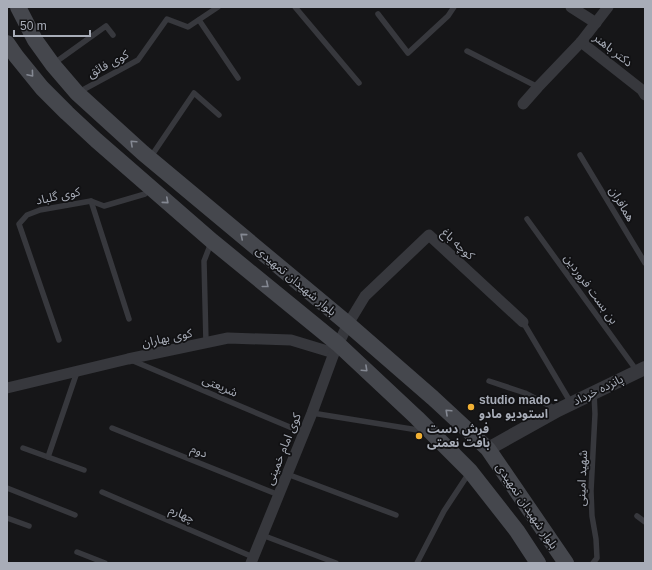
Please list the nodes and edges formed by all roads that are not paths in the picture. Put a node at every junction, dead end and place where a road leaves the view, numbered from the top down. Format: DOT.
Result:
graph roads {
  1 [pos="18,7"];
  2 [pos="218,7"];
  3 [pos="295,7"];
  4 [pos="454,7"];
  5 [pos="572,7"];
  6 [pos="608,7"];
  7 [pos="378,14"];
  8 [pos="199,20"];
  9 [pos="596,22"];
  10 [pos="113,35"];
  11 [pos="581,42"];
  12 [pos="7,43"];
  13 [pos="467,51"];
  14 [pos="53,64"];
  15 [pos="238,78"];
  16 [pos="359,83"];
  17 [pos="538,87"];
  18 [pos="77,93"];
  19 [pos="645,95"];
  20 [pos="523,104"];
  21 [pos="219,114"];
  22 [pos="580,155"];
  23 [pos="150,159"];
  24 [pos="151,187"];
  25 [pos="91,200"];
  26 [pos="527,219"];
  27 [pos="212,241"];
  28 [pos="645,263"];
  29 [pos="129,319"];
  30 [pos="523,322"];
  31 [pos="348,324"];
  32 [pos="59,340"];
  33 [pos="206,342"];
  34 [pos="336,348"];
  35 [pos="128,359"];
  36 [pos="77,371"];
  37 [pos="642,372"];
  38 [pos="489,381"];
  39 [pos="7,388"];
  40 [pos="594,393"];
  41 [pos="571,404"];
  42 [pos="558,410"];
  43 [pos="312,413"];
  44 [pos="112,428"];
  45 [pos="431,432"];
  46 [pos="304,433"];
  47 [pos="23,448"];
  48 [pos="488,449"];
  49 [pos="48,457"];
  50 [pos="84,470"];
  51 [pos="470,471"];
  52 [pos="287,474"];
  53 [pos="7,488"];
  54 [pos="102,492"];
  55 [pos="279,494"];
  56 [pos="75,515"];
  57 [pos="396,515"];
  58 [pos="637,516"];
  59 [pos="7,518"];
  60 [pos="645,522"];
  61 [pos="29,526"];
  62 [pos="262,535"];
  63 [pos="77,552"];
  64 [pos="252,560"];
  65 [pos="105,563"];
  66 [pos="336,563"];
  67 [pos="417,563"];
  68 [pos="538,563"];
  69 [pos="566,563"];
  70 [pos="593,563"];
  1 -- 14 [label="main road, بلوار شهیدان تمهیدی"];
  2 -- 8 [label="lane, کوی فائق"];
  3 -- 16 [label="lane"];
  4 -- 7 [label="lane"];
  5 -- 9 [label="street"];
  6 -- 9 [label="street"];
  8 -- 15 [label="lane"];
  8 -- 18 [label="lane, کوی فائق"];
  9 -- 11 [label="street"];
  10 -- 14 [label="lane"];
  11 -- 17 [label="street"];
  11 -- 19 [label="street, دکتر باهنر"];
  12 -- 24 [label="main road, بلوار شهیدان تمهیدی, one-way"];
  13 -- 17 [label="lane"];
  14 -- 18 [label="main road, بلوار شهیدان تمهیدی"];
  17 -- 20 [label="street"];
  23 -- 18 [label="main road, بلوار شهیدان تمهیدی, one-way"];
  21 -- 23 [label="lane"];
  22 -- 28 [label="lane, همافران"];
  31 -- 23 [label="main road, بلوار شهیدان تمهیدی, one-way"];
  24 -- 25 [label="lane, کوی گلباد"];
  24 -- 27 [label="main road, بلوار شهیدان تمهیدی, one-way"];
  25 -- 29 [label="lane"];
  25 -- 32 [label="lane, کوی گلباد"];
  26 -- 37 [label="lane, بن بست فروردین"];
  27 -- 33 [label="lane"];
  27 -- 34 [label="main road, بلوار شهیدان تمهیدی, one-way"];
  30 -- 31 [label="street, کوچه باغ"];
  30 -- 41 [label="lane"];
  31 -- 34 [label="street, کوی امام خمینی"];
  48 -- 31 [label="main road, بلوار شهیدان تمهیدی, one-way"];
  33 -- 34 [label="street, کوی بهاران"];
  33 -- 35 [label="street, کوی بهاران"];
  34 -- 43 [label="street, کوی امام خمینی"];
  34 -- 45 [label="main road, بلوار شهیدان تمهیدی, one-way"];
  35 -- 36 [label="street, کوی بهاران"];
  35 -- 46 [label="lane, شریعتی"];
  36 -- 39 [label="street, کوی بهاران"];
  36 -- 49 [label="lane"];
  37 -- 40 [label="street, پانزده خرداد"];
  38 -- 42 [label="lane"];
  40 -- 41 [label="street, پانزده خرداد"];
  40 -- 70 [label="lane, شهید امینی"];
  41 -- 42 [label="street, پانزده خرداد"];
  42 -- 48 [label="street, پانزده خرداد"];
  43 -- 45 [label="lane"];
  43 -- 46 [label="street, کوی امام خمینی"];
  44 -- 55 [label="lane, دوم"];
  45 -- 51 [label="main road, بلوار شهیدان تمهیدی"];
  46 -- 52 [label="street, کوی امام خمینی"];
  47 -- 49 [label="lane"];
  48 -- 69 [label="main road, بلوار شهیدان تمهیدی"];
  49 -- 50 [label="lane"];
  51 -- 67 [label="lane"];
  51 -- 68 [label="main road, بلوار شهیدان تمهیدی"];
  52 -- 55 [label="street, کوی امام خمینی"];
  52 -- 57 [label="lane"];
  53 -- 56 [label="lane"];
  54 -- 64 [label="lane, چهارم"];
  55 -- 62 [label="street, کوی امام خمینی"];
  58 -- 60 [label="lane"];
  59 -- 61 [label="lane"];
  62 -- 64 [label="street, کوی امام خمینی"];
  62 -- 66 [label="lane"];
  63 -- 65 [label="lane"];
}
